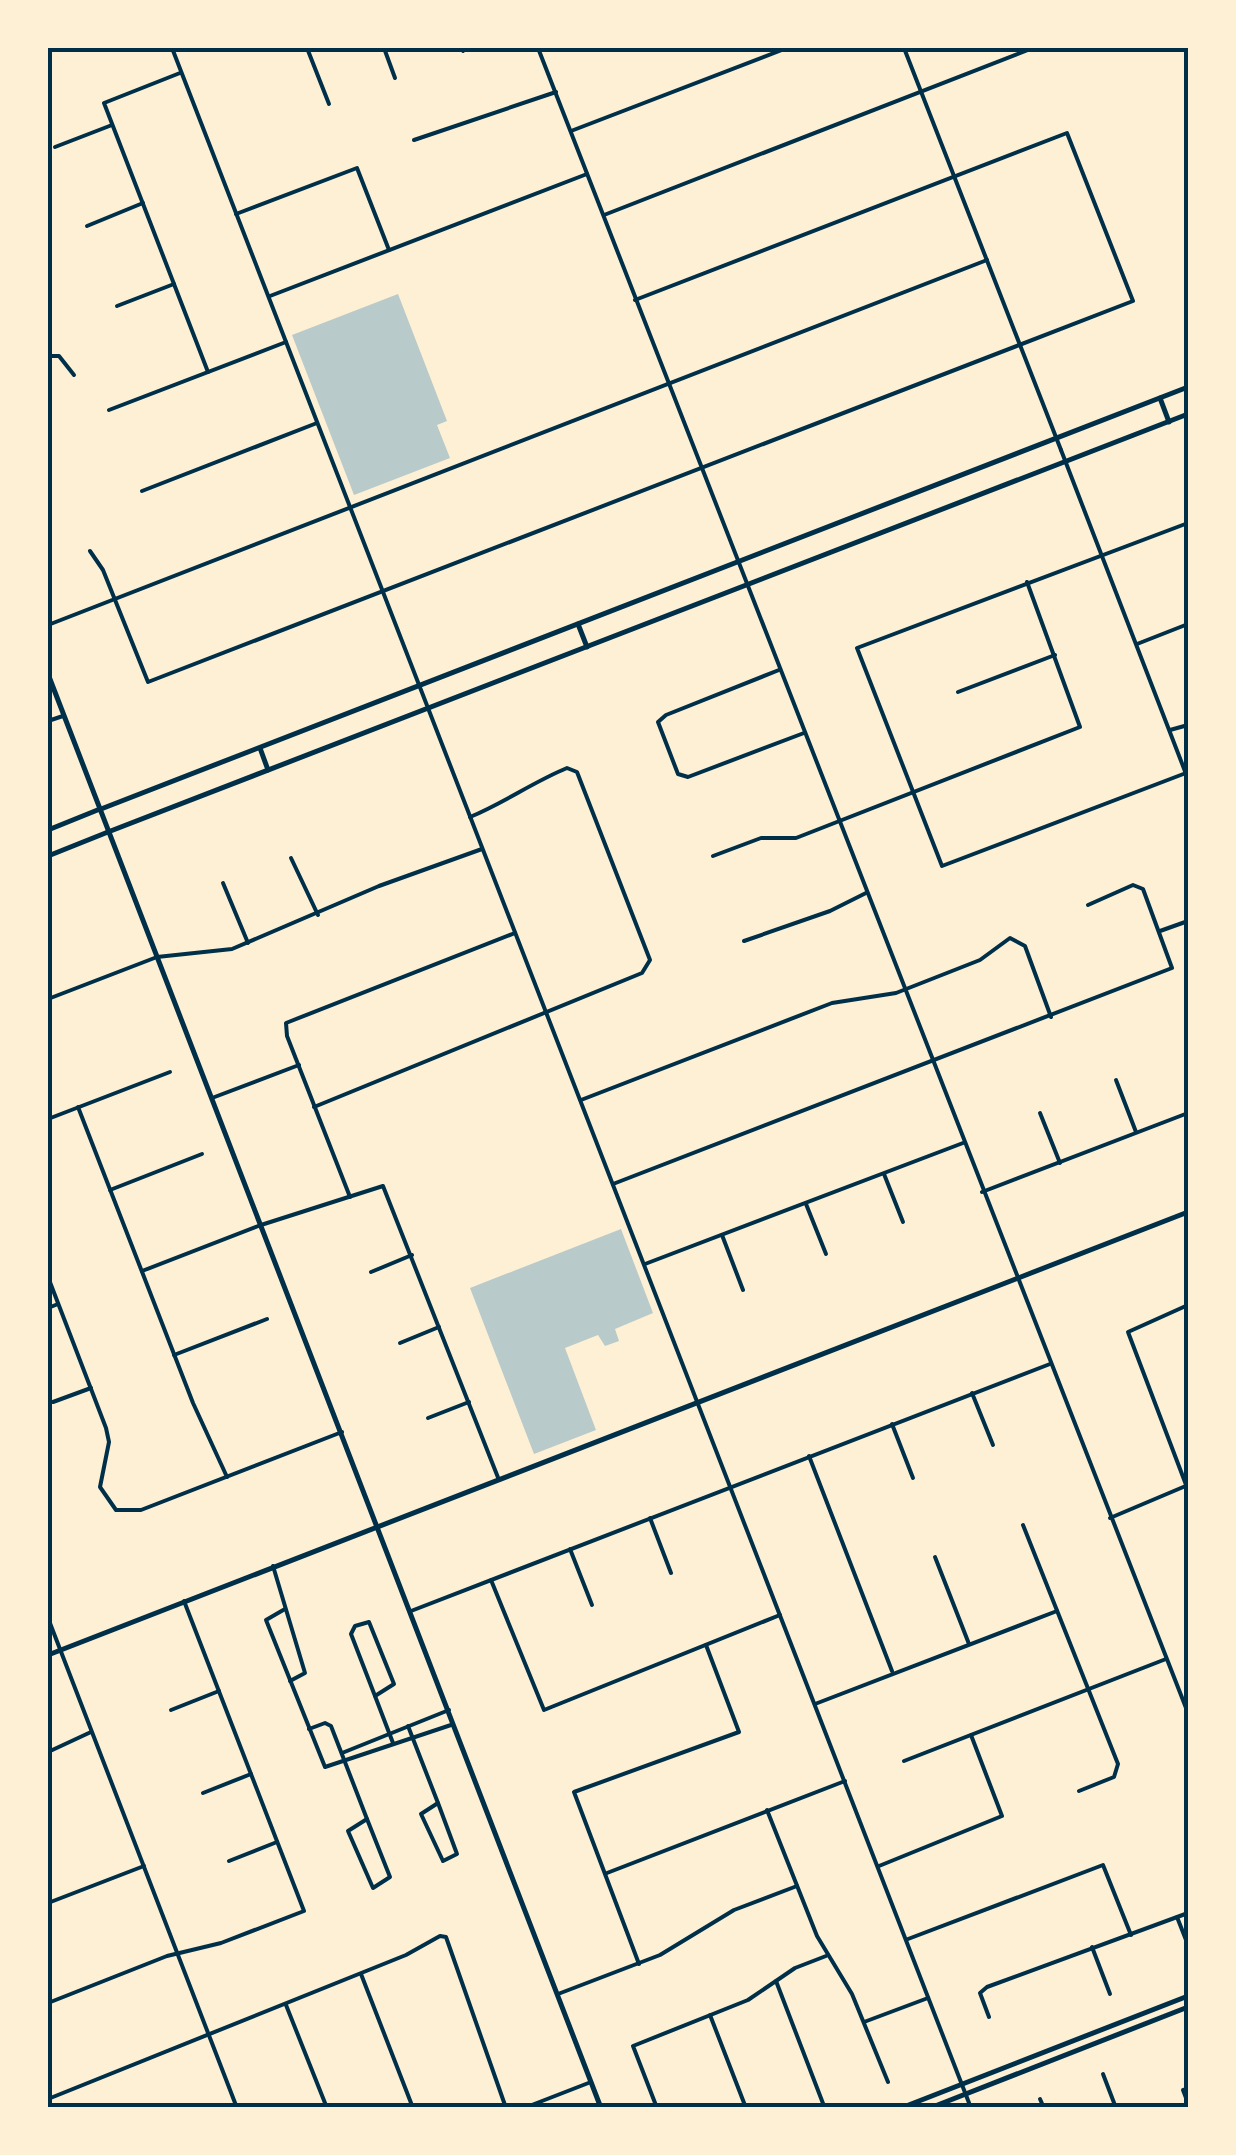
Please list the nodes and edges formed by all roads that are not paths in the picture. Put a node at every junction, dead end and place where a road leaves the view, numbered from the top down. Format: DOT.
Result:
graph roads {
  1 [pos="172,48"];
  2 [pos="307,48"];
  3 [pos="384,48"];
  4 [pos="538,48"];
  5 [pos="787,48"];
  6 [pos="904,48"];
  7 [pos="1033,48"];
  8 [pos="181,72"];
  9 [pos="395,78"];
  10 [pos="922,91"];
  11 [pos="556,92"];
  12 [pos="329,104"];
  13 [pos="112,125"];
  14 [pos="571,130"];
  15 [pos="414,140"];
  16 [pos="55,148"];
  17 [pos="587,174"];
  18 [pos="954,176"];
  19 [pos="143,204"];
  20 [pos="236,214"];
  21 [pos="603,216"];
  22 [pos="86,226"];
  23 [pos="389,250"];
  24 [pos="987,260"];
  25 [pos="174,284"];
  26 [pos="268,297"];
  27 [pos="636,300"];
  28 [pos="117,306"];
  29 [pos="286,342"];
  30 [pos="1020,346"];
  31 [pos="48,356"];
  32 [pos="208,372"];
  33 [pos="74,375"];
  34 [pos="668,383"];
  35 [pos="1188,387"];
  36 [pos="1160,398"];
  37 [pos="109,410"];
  38 [pos="1188,414"];
  39 [pos="1169,422"];
  40 [pos="317,423"];
  41 [pos="1056,438"];
  42 [pos="1065,462"];
  43 [pos="702,470"];
  44 [pos="142,491"];
  45 [pos="349,506"];
  46 [pos="1188,523"];
  47 [pos="90,551"];
  48 [pos="1102,556"];
  49 [pos="738,562"];
  50 [pos="1027,582"];
  51 [pos="746,584"];
  52 [pos="383,594"];
  53 [pos="116,601"];
  54 [pos="578,624"];
  55 [pos="1188,624"];
  56 [pos="48,625"];
  57 [pos="1136,644"];
  58 [pos="587,646"];
  59 [pos="1055,655"];
  60 [pos="780,670"];
  61 [pos="48,674"];
  62 [pos="419,686"];
  63 [pos="958,692"];
  64 [pos="428,710"];
  65 [pos="63,716"];
  66 [pos="48,721"];
  67 [pos="1188,726"];
  68 [pos="1170,730"];
  69 [pos="804,733"];
  70 [pos="260,748"];
  71 [pos="268,770"];
  72 [pos="1187,776"];
  73 [pos="911,794"];
  74 [pos="100,810"];
  75 [pos="470,817"];
  76 [pos="839,822"];
  77 [pos="48,830"];
  78 [pos="108,832"];
  79 [pos="482,849"];
  80 [pos="48,856"];
  81 [pos="712,856"];
  82 [pos="292,858"];
  83 [pos="223,883"];
  84 [pos="866,893"];
  85 [pos="1088,905"];
  86 [pos="318,915"];
  87 [pos="1188,921"];
  88 [pos="1160,932"];
  89 [pos="515,933"];
  90 [pos="744,941"];
  91 [pos="248,943"];
  92 [pos="157,957"];
  93 [pos="904,990"];
  94 [pos="48,999"];
  95 [pos="544,1009"];
  96 [pos="1051,1017"];
  97 [pos="932,1064"];
  98 [pos="299,1065"];
  99 [pos="170,1072"];
  100 [pos="1116,1080"];
  101 [pos="212,1098"];
  102 [pos="580,1101"];
  103 [pos="314,1106"];
  104 [pos="78,1107"];
  105 [pos="1040,1113"];
  106 [pos="1188,1113"];
  107 [pos="48,1119"];
  108 [pos="1136,1134"];
  109 [pos="963,1143"];
  110 [pos="202,1154"];
  111 [pos="1060,1163"];
  112 [pos="884,1174"];
  113 [pos="613,1184"];
  114 [pos="110,1190"];
  115 [pos="982,1192"];
  116 [pos="350,1197"];
  117 [pos="806,1204"];
  118 [pos="1188,1212"];
  119 [pos="903,1222"];
  120 [pos="261,1225"];
  121 [pos="722,1235"];
  122 [pos="826,1254"];
  123 [pos="412,1255"];
  124 [pos="644,1265"];
  125 [pos="142,1271"];
  126 [pos="371,1272"];
  127 [pos="48,1277"];
  128 [pos="1016,1279"];
  129 [pos="743,1290"];
  130 [pos="58,1304"];
  131 [pos="1188,1305"];
  132 [pos="48,1308"];
  133 [pos="268,1319"];
  134 [pos="439,1327"];
  135 [pos="400,1343"];
  136 [pos="174,1356"];
  137 [pos="1050,1364"];
  138 [pos="91,1388"];
  139 [pos="972,1393"];
  140 [pos="54,1402"];
  141 [pos="469,1402"];
  142 [pos="697,1403"];
  143 [pos="428,1418"];
  144 [pos="892,1424"];
  145 [pos="342,1432"];
  146 [pos="993,1445"];
  147 [pos="809,1456"];
  148 [pos="227,1477"];
  149 [pos="913,1478"];
  150 [pos="499,1480"];
  151 [pos="730,1487"];
  152 [pos="1188,1487"];
  153 [pos="650,1518"];
  154 [pos="1110,1518"];
  155 [pos="1024,1525"];
  156 [pos="378,1526"];
  157 [pos="570,1549"];
  158 [pos="935,1557"];
  159 [pos="273,1566"];
  160 [pos="671,1573"];
  161 [pos="491,1580"];
  162 [pos="184,1601"];
  163 [pos="592,1605"];
  164 [pos="285,1610"];
  165 [pos="1057,1610"];
  166 [pos="411,1611"];
  167 [pos="780,1616"];
  168 [pos="48,1618"];
  169 [pos="969,1644"];
  170 [pos="706,1645"];
  171 [pos="60,1650"];
  172 [pos="48,1655"];
  173 [pos="1166,1659"];
  174 [pos="892,1673"];
  175 [pos="290,1682"];
  176 [pos="1088,1690"];
  177 [pos="219,1691"];
  178 [pos="375,1696"];
  179 [pos="814,1704"];
  180 [pos="171,1710"];
  181 [pos="449,1710"];
  182 [pos="1188,1713"];
  183 [pos="454,1724"];
  184 [pos="408,1726"];
  185 [pos="309,1729"];
  186 [pos="91,1732"];
  187 [pos="389,1734"];
  188 [pos="412,1735"];
  189 [pos="971,1735"];
  190 [pos="393,1742"];
  191 [pos="48,1752"];
  192 [pos="342,1752"];
  193 [pos="345,1761"];
  194 [pos="904,1761"];
  195 [pos="251,1774"];
  196 [pos="844,1780"];
  197 [pos="1078,1791"];
  198 [pos="202,1793"];
  199 [pos="438,1803"];
  200 [pos="767,1810"];
  201 [pos="368,1820"];
  202 [pos="278,1842"];
  203 [pos="230,1861"];
  204 [pos="144,1866"];
  205 [pos="877,1866"];
  206 [pos="605,1873"];
  207 [pos="797,1886"];
  208 [pos="48,1902"];
  209 [pos="1188,1913"];
  210 [pos="1177,1917"];
  211 [pos="1131,1935"];
  212 [pos="906,1940"];
  213 [pos="1188,1946"];
  214 [pos="1092,1947"];
  215 [pos="177,1952"];
  216 [pos="827,1956"];
  217 [pos="638,1964"];
  218 [pos="361,1974"];
  219 [pos="776,1981"];
  220 [pos="558,1994"];
  221 [pos="1110,1994"];
  222 [pos="1188,1996"];
  223 [pos="928,1998"];
  224 [pos="48,2003"];
  225 [pos="286,2003"];
  226 [pos="1188,2007"];
  227 [pos="710,2015"];
  228 [pos="989,2017"];
  229 [pos="864,2022"];
  230 [pos="209,2034"];
  231 [pos="1104,2074"];
  232 [pos="591,2082"];
  233 [pos="888,2082"];
  234 [pos="962,2084"];
  235 [pos="1186,2090"];
  236 [pos="966,2093"];
  237 [pos="48,2099"];
  238 [pos="1040,2099"];
  239 [pos="1188,2103"];
  240 [pos="824,2106"];
  241 [pos="238,2108"];
  242 [pos="326,2108"];
  243 [pos="414,2108"];
  244 [pos="506,2108"];
  245 [pos="524,2108"];
  246 [pos="601,2108"];
  247 [pos="657,2108"];
  248 [pos="746,2108"];
  249 [pos="900,2108"];
  250 [pos="930,2108"];
  251 [pos="971,2108"];
  252 [pos="1044,2108"];
  253 [pos="1116,2108"];
  1 -- 8 [label="street"];
  2 -- 12 [label="street"];
  3 -- 9 [label="street"];
  4 -- 11 [label="street"];
  5 -- 14 [label="street"];
  6 -- 10 [label="street"];
  7 -- 10 [label="street"];
  8 -- 13 [label="street"];
  8 -- 20 [label="street"];
  10 -- 18 [label="street"];
  10 -- 21 [label="street"];
  11 -- 14 [label="street"];
  11 -- 15 [label="street"];
  13 -- 16 [label="street"];
  13 -- 19 [label="street"];
  14 -- 17 [label="street"];
  17 -- 21 [label="street"];
  17 -- 23 [label="street"];
  18 -- 24 [label="street"];
  18 -- 27 [label="street"];
  18 -- 30 [label="street"];
  19 -- 22 [label="street"];
  19 -- 25 [label="street"];
  20 -- 23 [label="street"];
  20 -- 26 [label="street"];
  21 -- 27 [label="street"];
  23 -- 26 [label="street"];
  24 -- 30 [label="street"];
  24 -- 34 [label="street"];
  25 -- 28 [label="street"];
  25 -- 32 [label="street"];
  26 -- 29 [label="street"];
  27 -- 34 [label="street"];
  29 -- 32 [label="street"];
  29 -- 40 [label="street"];
  30 -- 41 [label="street"];
  30 -- 43 [label="street"];
  31 -- 33 [label="street"];
  32 -- 37 [label="street"];
  34 -- 43 [label="street"];
  34 -- 45 [label="street"];
  35 -- 36 [label="main road"];
  36 -- 39 [label="main road"];
  36 -- 41 [label="main road"];
  38 -- 39 [label="main road"];
  39 -- 42 [label="main road"];
  40 -- 44 [label="street"];
  40 -- 45 [label="street"];
  41 -- 42 [label="street"];
  41 -- 49 [label="main road"];
  42 -- 48 [label="street"];
  42 -- 51 [label="main road"];
  43 -- 49 [label="street"];
  43 -- 52 [label="street"];
  45 -- 52 [label="street"];
  45 -- 53 [label="street"];
  46 -- 48 [label="street"];
  47 -- 53 [label="street"];
  48 -- 50 [label="street"];
  48 -- 57 [label="street"];
  49 -- 51 [label="street"];
  49 -- 54 [label="main road"];
  50 -- 59 [label="street"];
  50 -- 73 [label="street"];
  51 -- 58 [label="main road"];
  51 -- 60 [label="street"];
  52 -- 53 [label="street"];
  52 -- 62 [label="street"];
  53 -- 56 [label="street"];
  54 -- 58 [label="main road"];
  54 -- 62 [label="main road"];
  55 -- 57 [label="street"];
  57 -- 68 [label="street"];
  58 -- 64 [label="main road"];
  59 -- 63 [label="street"];
  59 -- 73 [label="street"];
  60 -- 69 [label="street"];
  60 -- 69 [label="street"];
  61 -- 65 [label="main road"];
  62 -- 64 [label="street"];
  62 -- 70 [label="main road"];
  64 -- 71 [label="main road"];
  64 -- 75 [label="street"];
  65 -- 66 [label="street"];
  65 -- 74 [label="main road"];
  67 -- 68 [label="street"];
  68 -- 72 [label="street"];
  69 -- 76 [label="street"];
  70 -- 71 [label="main road"];
  70 -- 74 [label="main road"];
  71 -- 78 [label="main road"];
  72 -- 73 [label="street"];
  73 -- 76 [label="street"];
  74 -- 77 [label="main road"];
  74 -- 78 [label="main road"];
  75 -- 79 [label="street"];
  75 -- 95 [label="street"];
  76 -- 81 [label="street"];
  76 -- 84 [label="street"];
  78 -- 80 [label="main road"];
  78 -- 92 [label="main road"];
  79 -- 86 [label="street"];
  79 -- 89 [label="street"];
  82 -- 86 [label="street"];
  83 -- 91 [label="street"];
  84 -- 90 [label="street"];
  84 -- 93 [label="street"];
  85 -- 88 [label="street"];
  86 -- 91 [label="street"];
  87 -- 88 [label="street"];
  88 -- 96 [label="street"];
  89 -- 95 [label="street"];
  89 -- 98 [label="street"];
  91 -- 92 [label="street"];
  92 -- 94 [label="street"];
  92 -- 101 [label="main road"];
  93 -- 96 [label="street"];
  93 -- 97 [label="street"];
  93 -- 102 [label="street"];
  95 -- 102 [label="street"];
  95 -- 103 [label="street"];
  96 -- 97 [label="street"];
  97 -- 109 [label="street"];
  97 -- 113 [label="street"];
  98 -- 101 [label="street"];
  98 -- 103 [label="street"];
  99 -- 104 [label="street"];
  100 -- 108 [label="street"];
  101 -- 120 [label="main road"];
  102 -- 113 [label="street"];
  103 -- 116 [label="street"];
  104 -- 107 [label="street"];
  104 -- 114 [label="street"];
  105 -- 111 [label="street"];
  106 -- 108 [label="street"];
  108 -- 111 [label="street"];
  109 -- 112 [label="street"];
  109 -- 115 [label="street"];
  110 -- 114 [label="street"];
  111 -- 115 [label="street"];
  112 -- 117 [label="street"];
  112 -- 119 [label="street"];
  113 -- 124 [label="street"];
  114 -- 125 [label="street"];
  115 -- 128 [label="street"];
  116 -- 120 [label="street"];
  116 -- 123 [label="street"];
  117 -- 121 [label="street"];
  117 -- 122 [label="street"];
  118 -- 128 [label="main road"];
  120 -- 125 [label="street"];
  120 -- 145 [label="main road"];
  121 -- 124 [label="street"];
  121 -- 129 [label="street"];
  123 -- 126 [label="street"];
  123 -- 134 [label="street"];
  124 -- 142 [label="street"];
  125 -- 136 [label="street"];
  127 -- 130 [label="street"];
  128 -- 137 [label="street"];
  128 -- 142 [label="main road"];
  130 -- 132 [label="street"];
  130 -- 138 [label="street"];
  131 -- 152 [label="street"];
  133 -- 136 [label="street"];
  134 -- 135 [label="street"];
  134 -- 141 [label="street"];
  136 -- 148 [label="street"];
  137 -- 139 [label="street"];
  137 -- 154 [label="street"];
  138 -- 140 [label="street"];
  138 -- 148 [label="street"];
  139 -- 144 [label="street"];
  139 -- 146 [label="street"];
  141 -- 143 [label="street"];
  141 -- 150 [label="street"];
  142 -- 150 [label="main road"];
  142 -- 151 [label="street"];
  144 -- 147 [label="street"];
  144 -- 149 [label="street"];
  145 -- 148 [label="street"];
  145 -- 156 [label="main road"];
  147 -- 151 [label="street"];
  147 -- 174 [label="street"];
  150 -- 156 [label="main road"];
  151 -- 153 [label="street"];
  151 -- 167 [label="street"];
  152 -- 154 [label="street"];
  153 -- 157 [label="street"];
  153 -- 160 [label="street"];
  154 -- 173 [label="street"];
  155 -- 165 [label="street"];
  156 -- 159 [label="main road"];
  156 -- 166 [label="main road"];
  157 -- 161 [label="street"];
  157 -- 163 [label="street"];
  158 -- 169 [label="street"];
  159 -- 162 [label="main road"];
  159 -- 164 [label="street"];
  161 -- 166 [label="street"];
  161 -- 170 [label="street"];
  162 -- 171 [label="main road"];
  162 -- 177 [label="street"];
  164 -- 175 [label="street"];
  164 -- 175 [label="street"];
  165 -- 169 [label="street"];
  165 -- 176 [label="street"];
  166 -- 181 [label="main road"];
  167 -- 170 [label="street"];
  167 -- 179 [label="street"];
  168 -- 171 [label="street"];
  169 -- 174 [label="street"];
  170 -- 206 [label="street"];
  171 -- 172 [label="main road"];
  171 -- 186 [label="street"];
  173 -- 176 [label="street"];
  173 -- 182 [label="street"];
  174 -- 179 [label="street"];
  175 -- 185 [label="street"];
  176 -- 189 [label="street"];
  176 -- 197 [label="street"];
  177 -- 180 [label="street"];
  177 -- 195 [label="street"];
  178 -- 178 [label="street"];
  178 -- 187 [label="street"];
  179 -- 196 [label="street"];
  181 -- 183 [label="main road"];
  181 -- 184 [label="street"];
  183 -- 188 [label="street"];
  183 -- 220 [label="main road"];
  184 -- 187 [label="street"];
  184 -- 188 [label="street"];
  185 -- 192 [label="street"];
  185 -- 193 [label="street"];
  186 -- 191 [label="street"];
  186 -- 204 [label="street"];
  187 -- 190 [label="street"];
  187 -- 192 [label="street"];
  188 -- 190 [label="street"];
  188 -- 199 [label="street"];
  189 -- 194 [label="street"];
  189 -- 205 [label="street"];
  190 -- 193 [label="street"];
  192 -- 193 [label="street"];
  193 -- 201 [label="street"];
  195 -- 198 [label="street"];
  195 -- 202 [label="street"];
  196 -- 200 [label="street"];
  196 -- 205 [label="street"];
  199 -- 199 [label="street"];
  200 -- 206 [label="street"];
  200 -- 207 [label="street"];
  201 -- 201 [label="street"];
  202 -- 203 [label="street"];
  202 -- 215 [label="street"];
  204 -- 208 [label="street"];
  204 -- 215 [label="street"];
  205 -- 212 [label="street"];
  206 -- 217 [label="street"];
  207 -- 216 [label="street"];
  207 -- 217 [label="street"];
  209 -- 210 [label="street"];
  210 -- 211 [label="street"];
  210 -- 213 [label="street"];
  211 -- 212 [label="street"];
  211 -- 214 [label="street"];
  212 -- 223 [label="street"];
  214 -- 221 [label="street"];
  214 -- 228 [label="street"];
  215 -- 224 [label="street"];
  215 -- 230 [label="street"];
  216 -- 219 [label="street"];
  216 -- 229 [label="street"];
  217 -- 220 [label="street"];
  218 -- 225 [label="street"];
  218 -- 243 [label="street"];
  218 -- 244 [label="street"];
  219 -- 227 [label="street"];
  219 -- 240 [label="street"];
  220 -- 232 [label="main road"];
  222 -- 234 [label="main road"];
  223 -- 229 [label="street"];
  223 -- 234 [label="street"];
  225 -- 230 [label="street"];
  225 -- 242 [label="street"];
  226 -- 236 [label="main road"];
  227 -- 247 [label="street"];
  227 -- 248 [label="street"];
  229 -- 233 [label="street"];
  230 -- 237 [label="street"];
  230 -- 241 [label="street"];
  231 -- 253 [label="street"];
  232 -- 245 [label="street"];
  232 -- 246 [label="main road"];
  234 -- 236 [label="street"];
  234 -- 249 [label="main road"];
  235 -- 239 [label="street"];
  236 -- 250 [label="main road"];
  236 -- 251 [label="street"];
  238 -- 252 [label="street"];
}
